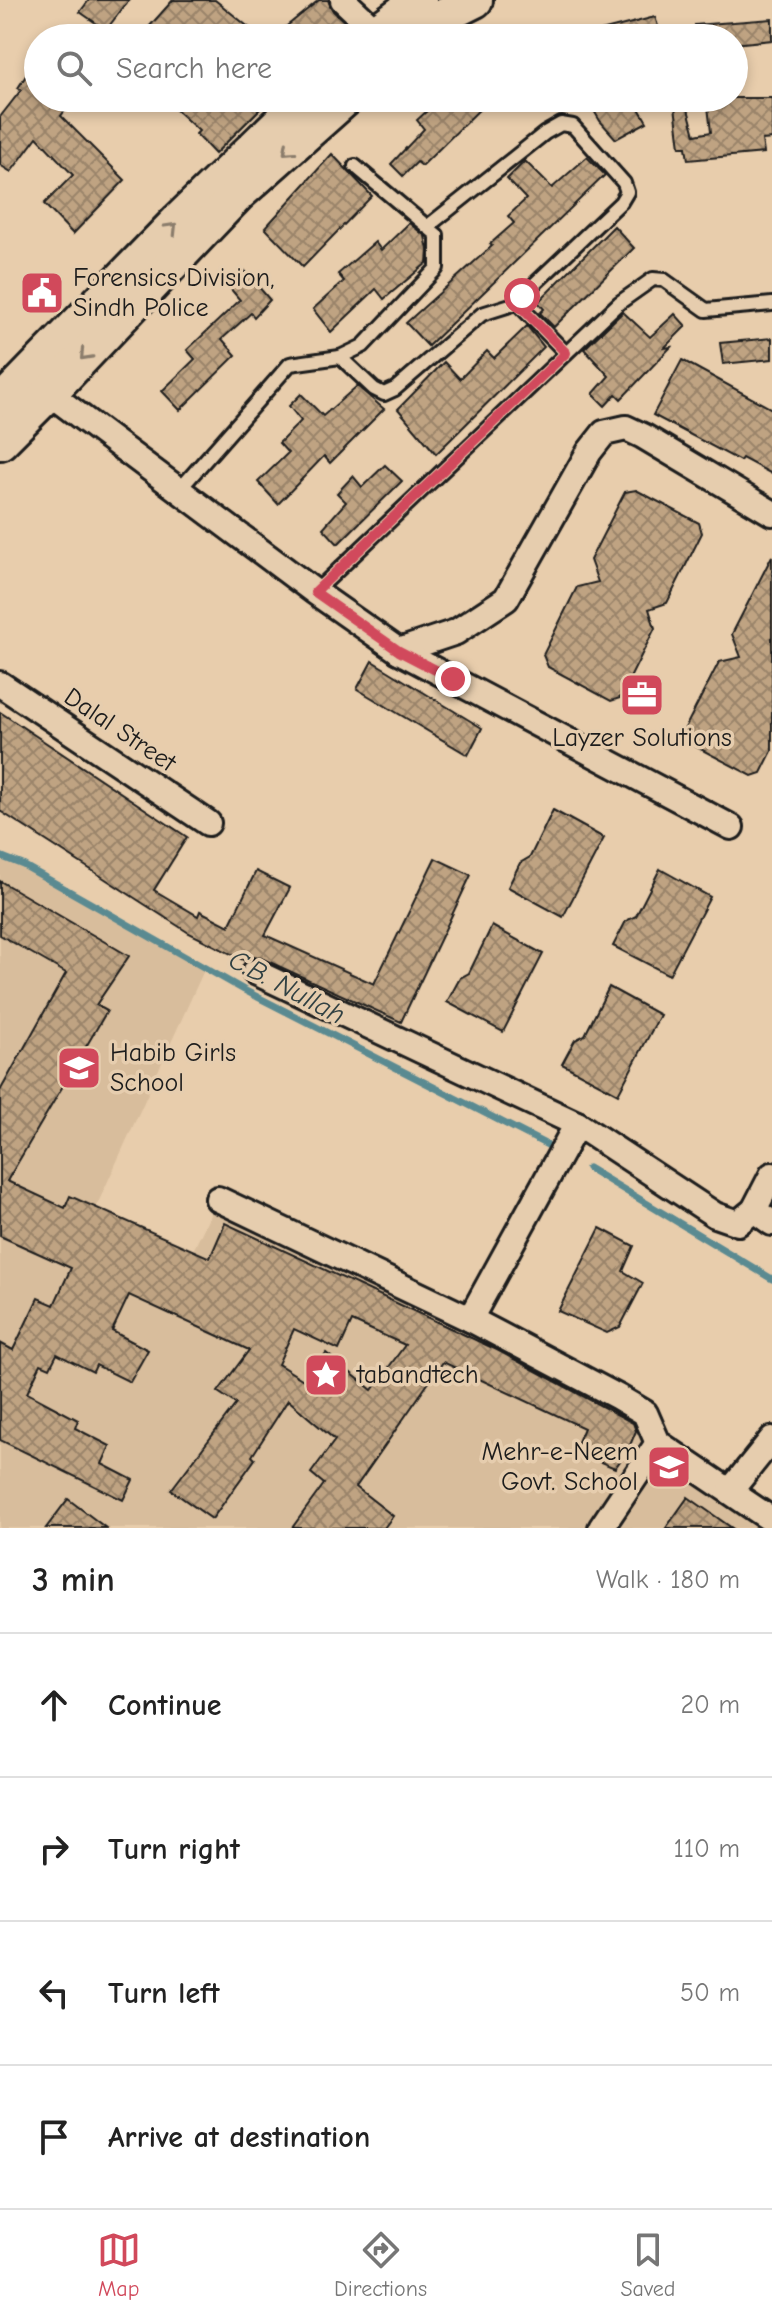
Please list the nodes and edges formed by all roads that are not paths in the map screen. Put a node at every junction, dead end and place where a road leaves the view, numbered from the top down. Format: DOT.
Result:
graph roads {
  1 [pos="343,0"];
  2 [pos="419,0"];
  3 [pos="475,0"];
  4 [pos="363,24"];
  5 [pos="386,24"];
  6 [pos="432,24"];
  7 [pos="291,112"];
  8 [pos="330,112"];
  9 [pos="355,166"];
  10 [pos="427,227"];
  11 [pos="520,302"];
  12 [pos="772,304"];
  13 [pos="566,353"];
  14 [pos="340,357"];
  15 [pos="49,393"];
  16 [pos="0,404"];
  17 [pos="0,442"];
  18 [pos="179,490"];
  19 [pos="772,513"];
  20 [pos="315,592"];
  21 [pos="399,651"];
  22 [pos="0,684"];
  23 [pos="208,823"];
  24 [pos="731,827"];
  25 [pos="255,972"];
  26 [pos="577,1124"];
  27 [pos="772,1175"];
  28 [pos="218,1199"];
  29 [pos="763,1216"];
  30 [pos="470,1319"];
  31 [pos="772,1439"];
  32 [pos="658,1443"];
  33 [pos="731,1490"];
  34 [pos="772,1520"];
  35 [pos="601,1528"];
  1 -- 4 [label="street"];
  2 -- 5 [label="main road"];
  3 -- 6 [label="main road"];
  16 -- 7 [label="main road, one-way"];
  8 -- 15 [label="main road, one-way"];
  9 -- 10 [label="lane"];
  10 -- 11 [label="lane"];
  10 -- 14 [label="lane"];
  11 -- 13 [label="lane"];
  11 -- 14 [label="lane"];
  12 -- 13 [label="lane"];
  13 -- 20 [label="lane"];
  14 -- 18 [label="lane"];
  15 -- 17 [label="main road"];
  15 -- 18 [label="street"];
  18 -- 20 [label="street"];
  19 -- 21 [label="street"];
  20 -- 21 [label="street"];
  21 -- 24 [label="street"];
  22 -- 23 [label="street, Dalal Street"];
  25 -- 26 [label="street"];
  26 -- 29 [label="street"];
  26 -- 30 [label="street"];
  27 -- 29 [label="street"];
  28 -- 30 [label="street"];
  30 -- 32 [label="street"];
  31 -- 33 [label="street"];
  32 -- 33 [label="street"];
  32 -- 35 [label="street"];
  33 -- 34 [label="street"];
}
